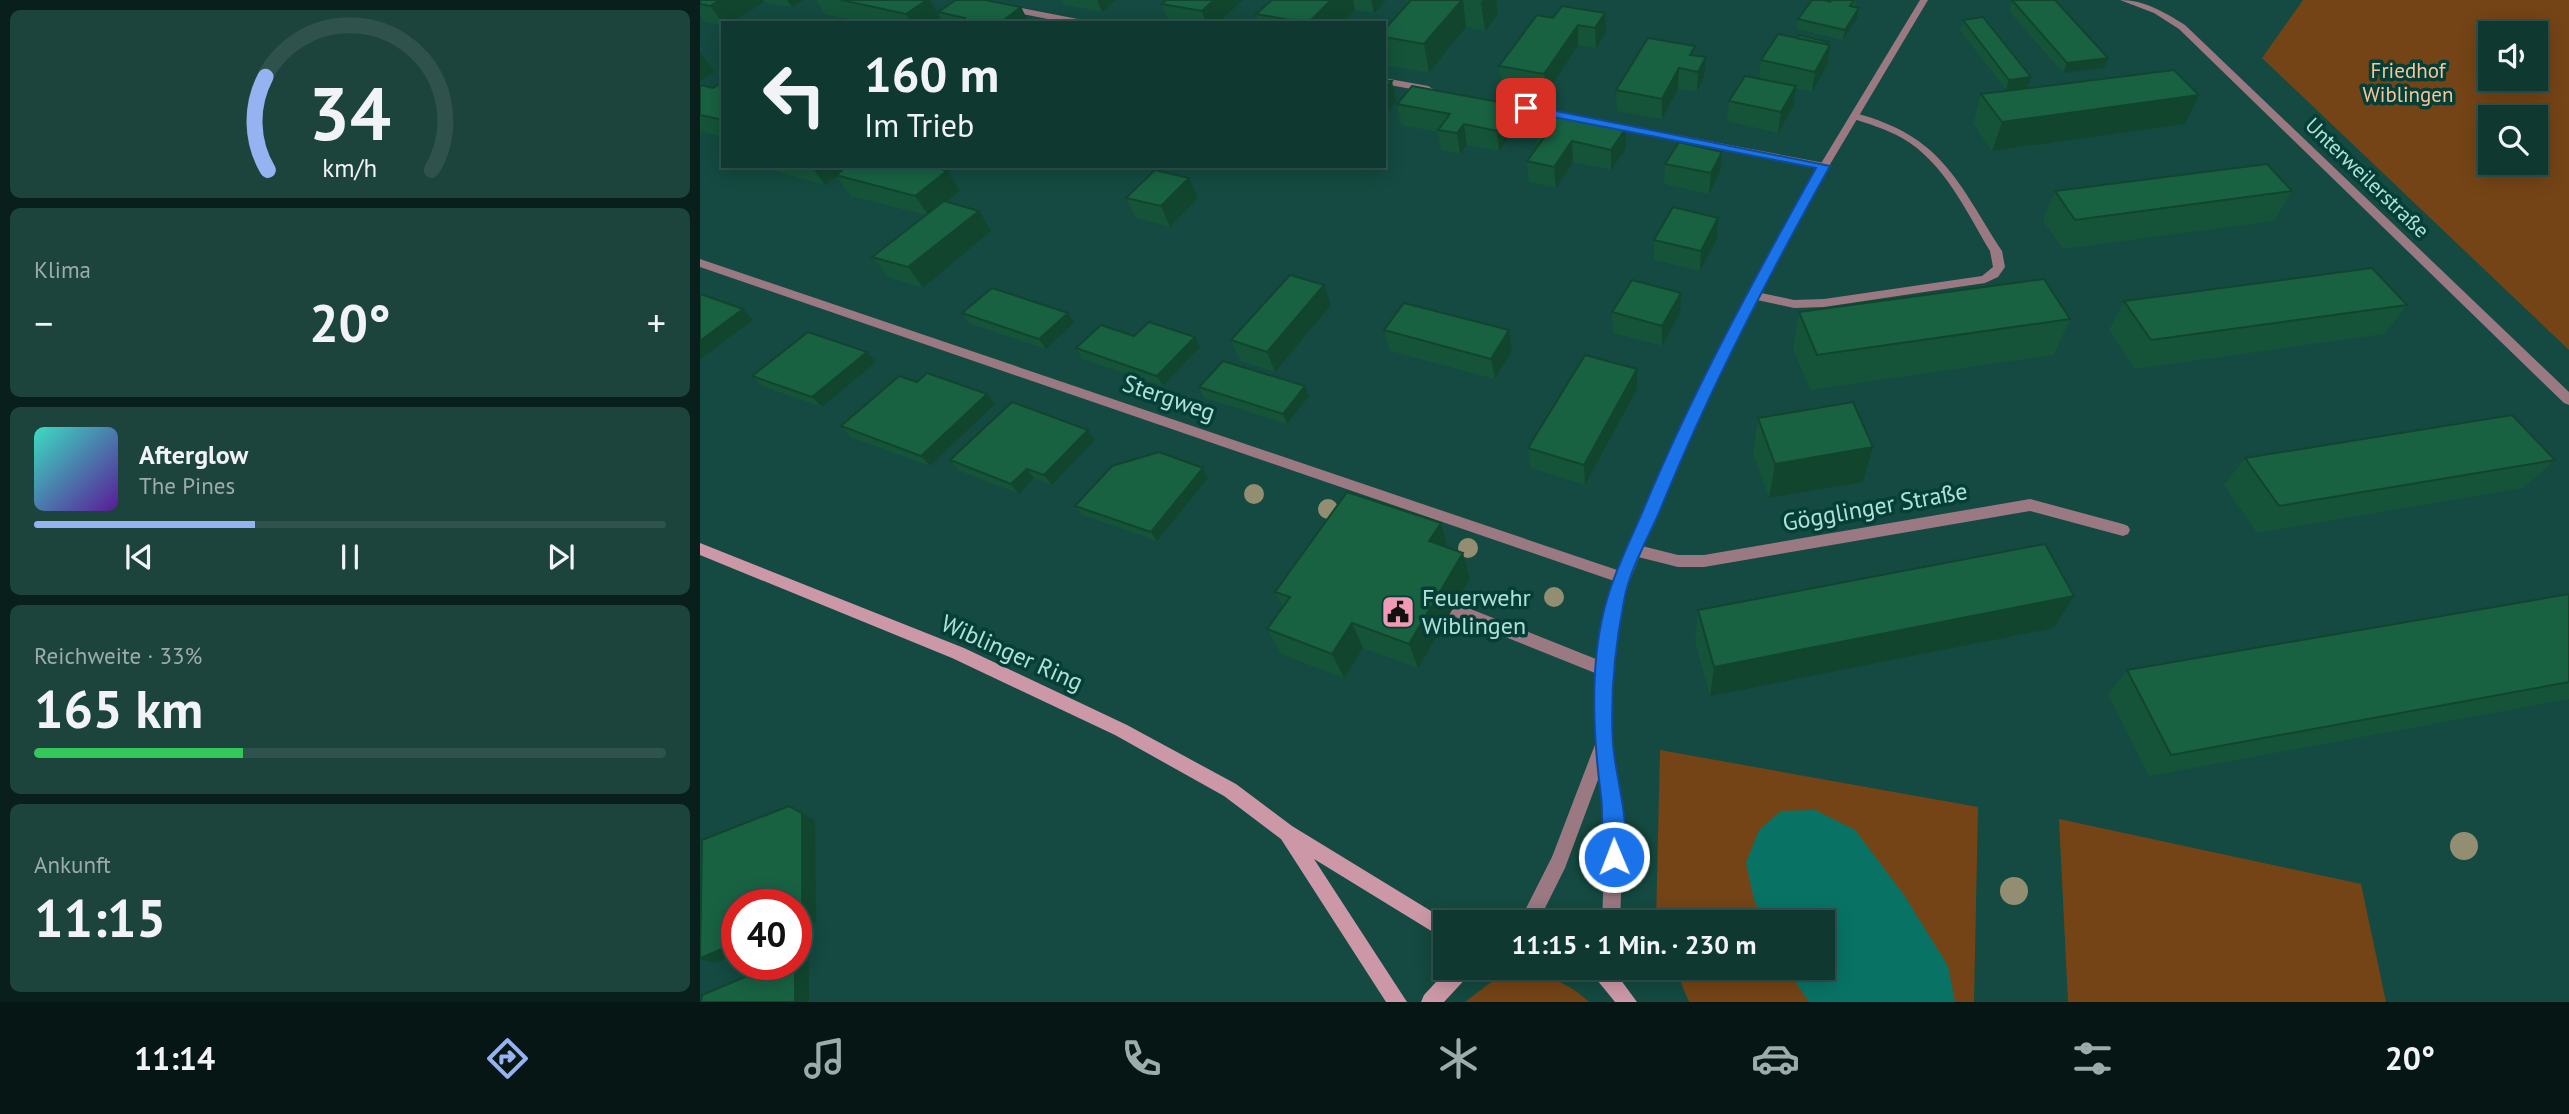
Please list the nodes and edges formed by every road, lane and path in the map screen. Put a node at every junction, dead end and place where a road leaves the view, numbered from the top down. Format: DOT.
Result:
graph roads {
  1 [pos="1924,0"];
  2 [pos="2127,0"];
  3 [pos="996,6"];
  4 [pos="1073,21"];
  5 [pos="1386,81"];
  6 [pos="1444,93"];
  7 [pos="1485,101"];
  8 [pos="1854,116"];
  9 [pos="1580,119"];
  10 [pos="1593,121"];
  11 [pos="1824,166"];
  12 [pos="700,263"];
  13 [pos="1752,295"];
  14 [pos="2569,400"];
  15 [pos="2123,530"];
  16 [pos="700,549"];
  17 [pos="1634,550"];
  18 [pos="1623,578"];
  19 [pos="1453,610"];
  20 [pos="1605,670"];
  21 [pos="1604,743"];
  22 [pos="1286,832"];
  23 [pos="1534,910"];
  24 [pos="1611,910"];
  25 [pos="1433,923"];
  26 [pos="1451,980"];
  27 [pos="1613,980"];
  28 [pos="1397,1002"];
  29 [pos="1431,1002"];
  30 [pos="1627,1002"];
  1 -- 8 [label="street"];
  2 -- 14 [label="street, Unterweilerstraße"];
  3 -- 4 [label="street"];
  5 -- 6 [label="street"];
  7 -- 9 [label="street"];
  8 -- 11 [label="street"];
  8 -- 13 [label="street"];
  10 -- 11 [label="street"];
  11 -- 13 [label="street"];
  12 -- 18 [label="street, Stergweg"];
  13 -- 17 [label="street"];
  15 -- 17 [label="street, Gögglinger Straße"];
  16 -- 22 [label="main road, Wiblinger Ring"];
  17 -- 18 [label="street"];
  18 -- 20 [label="street"];
  19 -- 20 [label="street"];
  20 -- 21 [label="street"];
  21 -- 23 [label="street"];
  21 -- 24 [label="street"];
  22 -- 25 [label="main road, Wiblinger Ring"];
  22 -- 28 [label="main road, Wiblinger Ring"];
  26 -- 29 [label="main road"];
  27 -- 30 [label="main road"];
}
